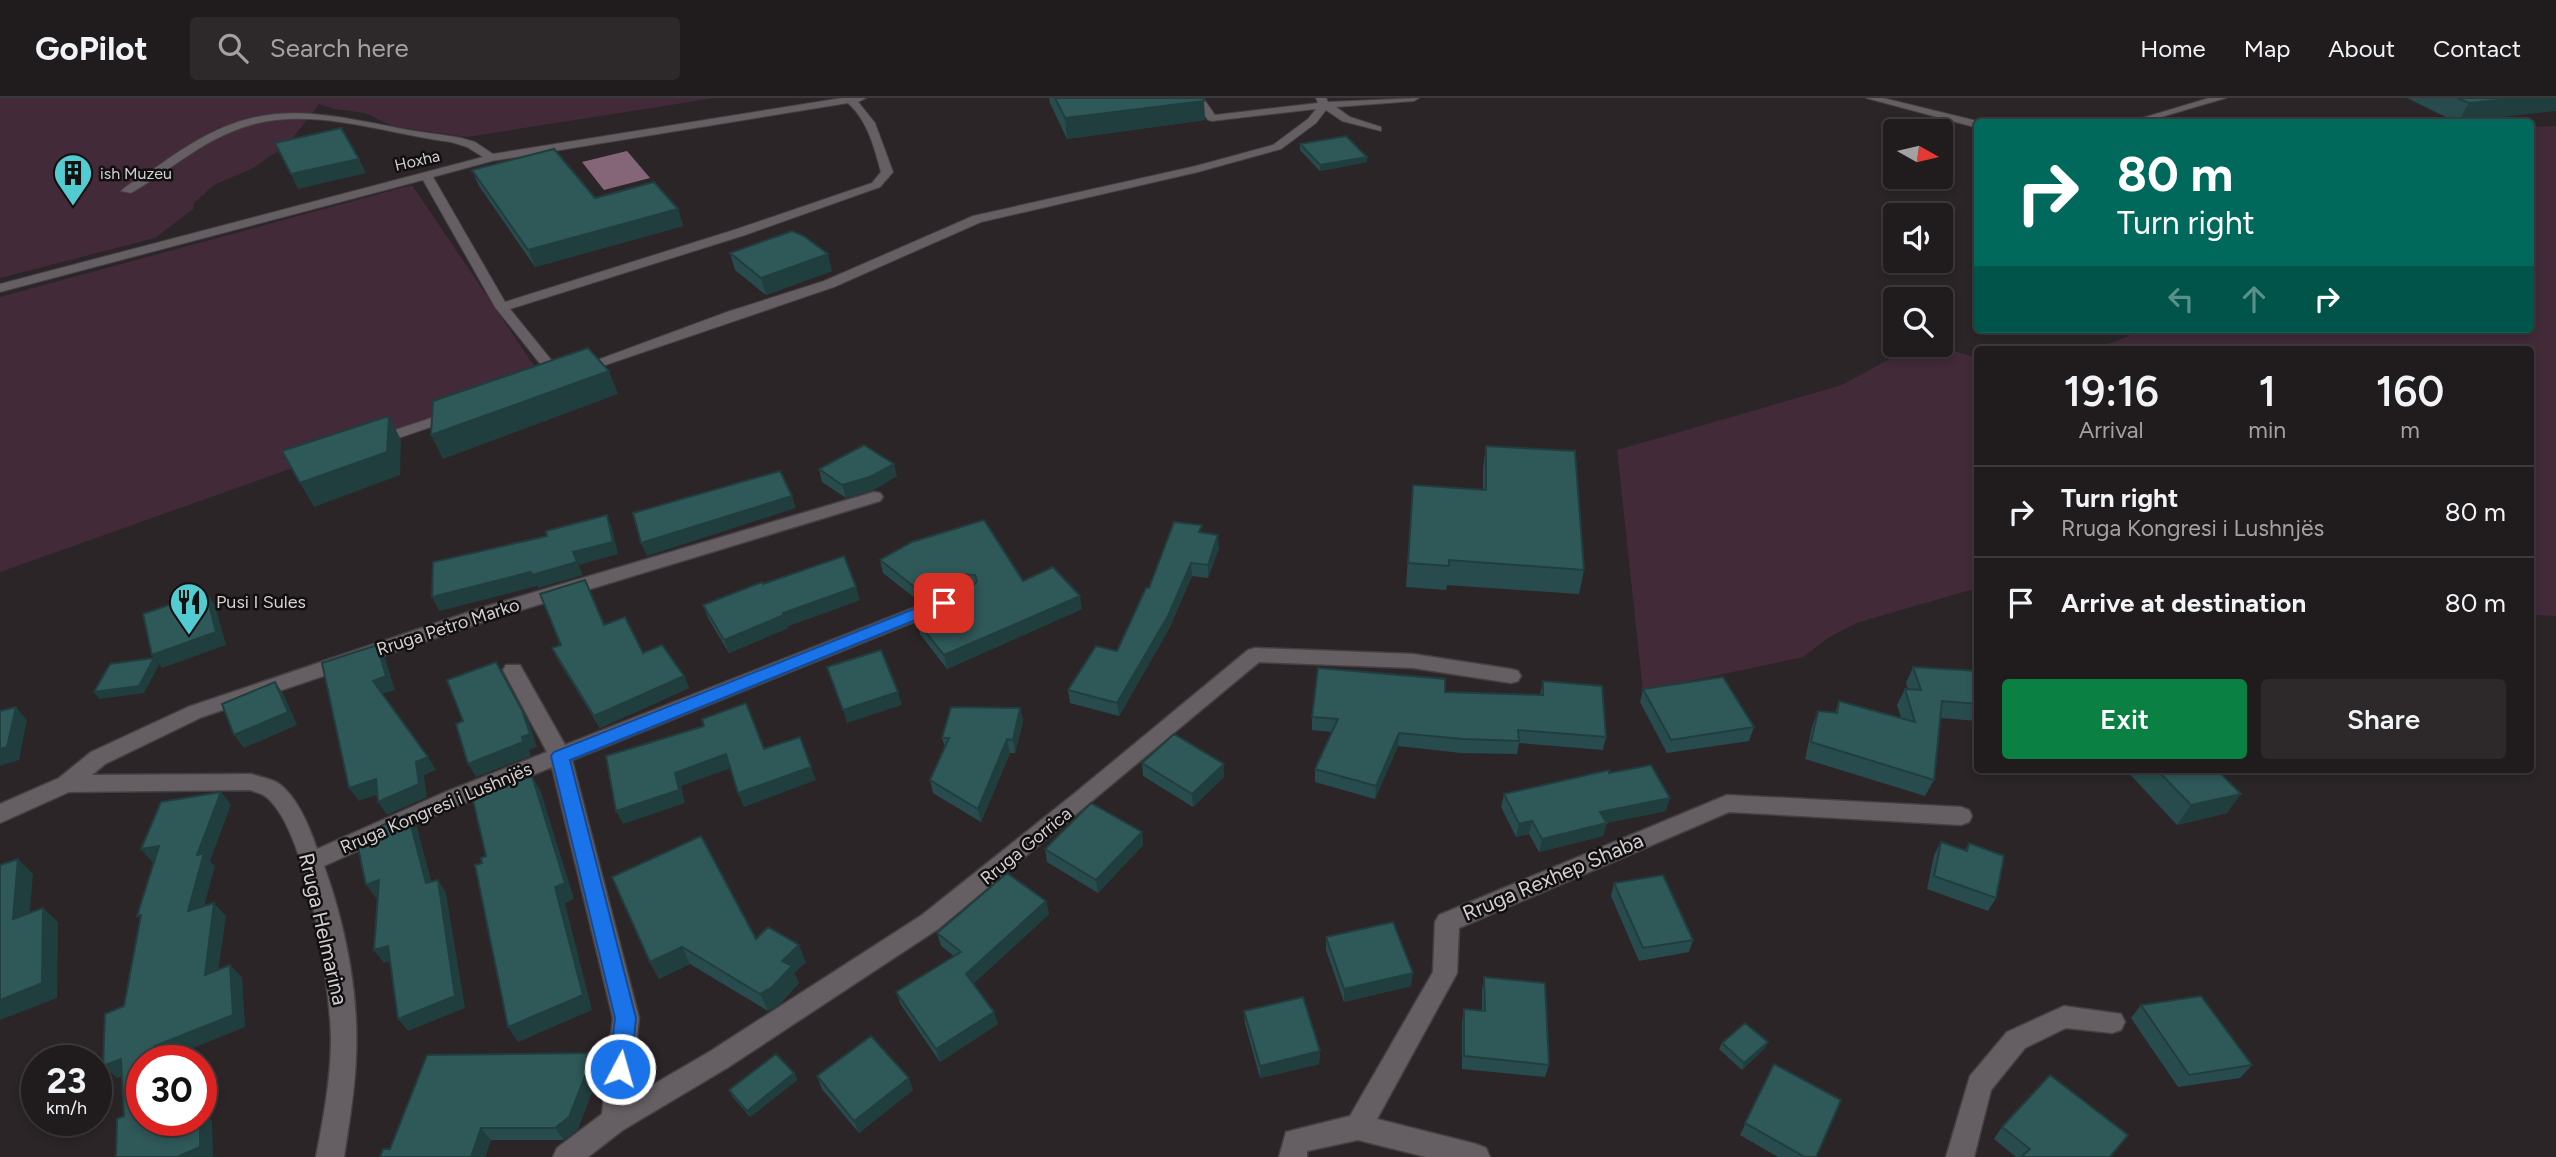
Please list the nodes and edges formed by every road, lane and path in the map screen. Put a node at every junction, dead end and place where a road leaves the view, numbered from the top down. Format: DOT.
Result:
graph roads {
  1 [pos="1198,98"];
  2 [pos="1414,98"];
  3 [pos="1871,98"];
  4 [pos="2221,98"];
  5 [pos="856,99"];
  6 [pos="1323,101"];
  7 [pos="2145,119"];
  8 [pos="1974,124"];
  9 [pos="1377,129"];
  10 [pos="491,158"];
  11 [pos="427,175"];
  12 [pos="127,191"];
  13 [pos="0,288"];
  14 [pos="502,307"];
  15 [pos="469,408"];
  16 [pos="368,444"];
  17 [pos="874,497"];
  18 [pos="968,593"];
  19 [pos="513,670"];
  20 [pos="1511,677"];
  21 [pos="560,756"];
  22 [pos="67,784"];
  23 [pos="0,814"];
  24 [pos="1961,816"];
  25 [pos="312,861"];
  26 [pos="2112,1022"];
  27 [pos="614,1121"];
  28 [pos="1358,1127"];
  29 [pos="330,1157"];
  30 [pos="567,1157"];
  31 [pos="1293,1157"];
  32 [pos="1476,1157"];
  33 [pos="1960,1157"];
  1 -- 6 [label="lane"];
  2 -- 6 [label="lane"];
  3 -- 8 [label="lane"];
  4 -- 7 [label="lane"];
  5 -- 10 [label="lane, Hoxha"];
  5 -- 14 [label="lane"];
  6 -- 9 [label="lane"];
  6 -- 14 [label="lane"];
  10 -- 11 [label="lane, Hoxha"];
  10 -- 12 [label="lane"];
  11 -- 13 [label="lane, Hoxha"];
  11 -- 14 [label="lane"];
  15 -- 16 [label="lane"];
  17 -- 22 [label="street, Rruga Petro Marko"];
  18 -- 21 [label="street, Rruga Kongresi i Lushnjës"];
  19 -- 21 [label="street"];
  20 -- 27 [label="street, Rruga Gorrica"];
  21 -- 25 [label="street, Rruga Kongresi i Lushnjës"];
  21 -- 27 [label="street"];
  22 -- 23 [label="street, Rruga Petro Marko"];
  22 -- 25 [label="street, Rruga Helmarina"];
  24 -- 28 [label="street, Rruga Rexhep Shaba"];
  25 -- 29 [label="street, Rruga Helmarina"];
  26 -- 33 [label="street"];
  27 -- 30 [label="street, Rruga Gorrica"];
  28 -- 31 [label="street"];
  28 -- 32 [label="street"];
}
